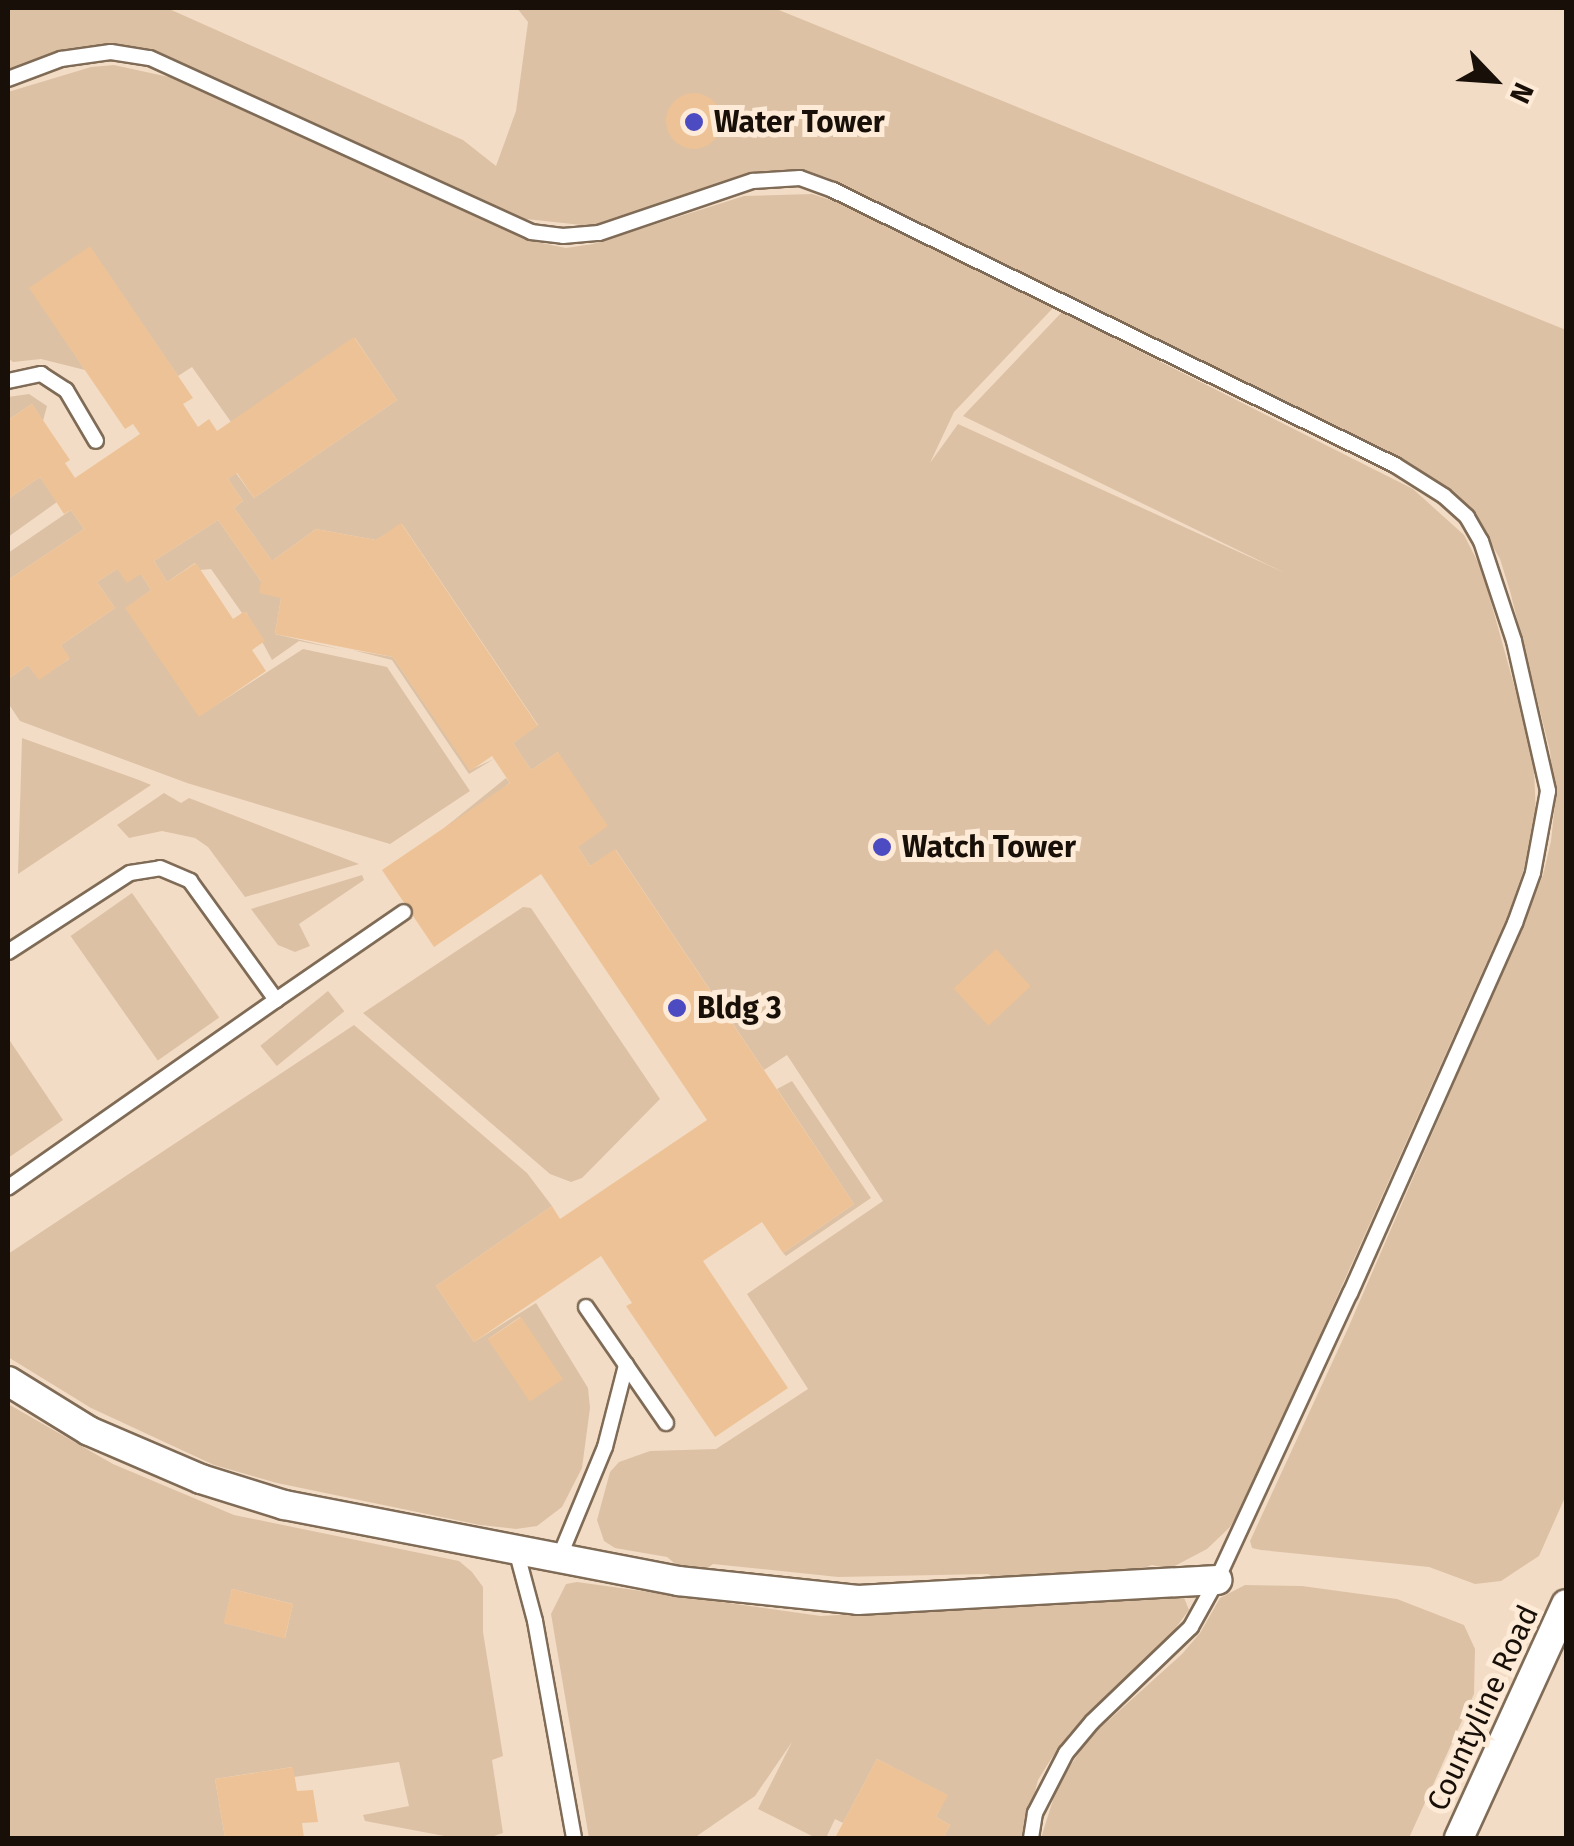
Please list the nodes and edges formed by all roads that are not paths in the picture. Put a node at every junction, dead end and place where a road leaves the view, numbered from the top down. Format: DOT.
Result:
graph roads {
  1 [pos="8,79"];
  2 [pos="8,381"];
  3 [pos="96,441"];
  4 [pos="404,912"];
  5 [pos="8,952"];
  6 [pos="276,1000"];
  7 [pos="8,1188"];
  8 [pos="586,1307"];
  9 [pos="626,1366"];
  10 [pos="8,1381"];
  11 [pos="666,1422"];
  12 [pos="516,1550"];
  13 [pos="559,1558"];
  14 [pos="1216,1580"];
  15 [pos="1566,1604"];
  16 [pos="574,1838"];
  17 [pos="1031,1838"];
  18 [pos="1459,1838"];
  1 -- 14 [label="lane"];
  2 -- 3 [label="lane"];
  4 -- 6 [label="lane"];
  5 -- 6 [label="lane"];
  6 -- 7 [label="lane"];
  8 -- 9 [label="lane"];
  9 -- 11 [label="lane"];
  9 -- 13 [label="lane"];
  10 -- 12 [label="street"];
  12 -- 13 [label="street"];
  12 -- 16 [label="lane"];
  13 -- 14 [label="street"];
  14 -- 17 [label="lane"];
  15 -- 18 [label="street, Countyline Road"];
}
